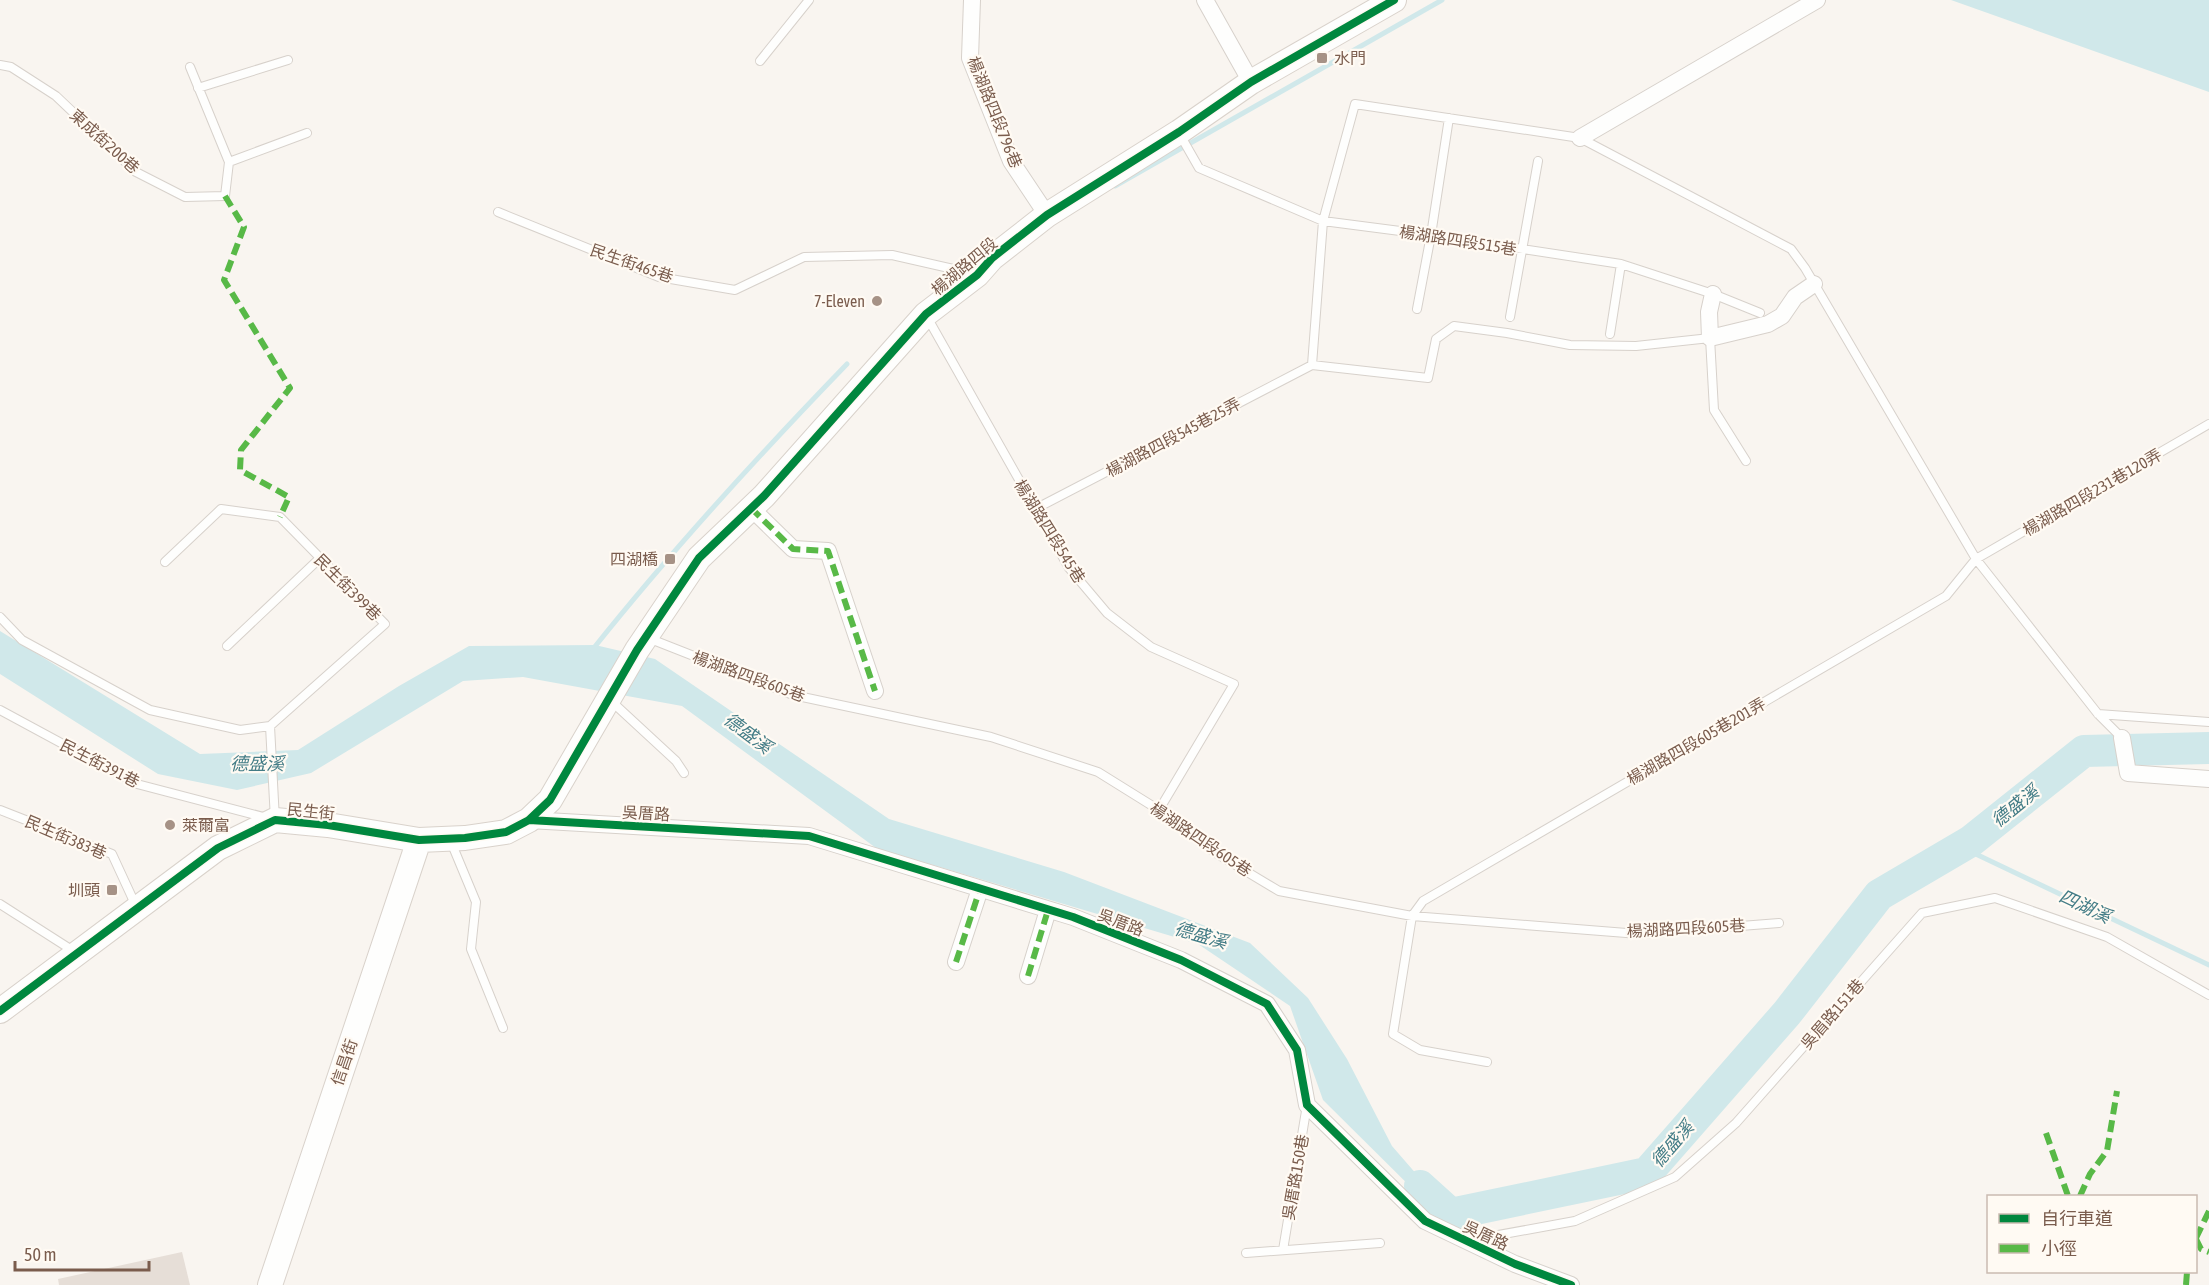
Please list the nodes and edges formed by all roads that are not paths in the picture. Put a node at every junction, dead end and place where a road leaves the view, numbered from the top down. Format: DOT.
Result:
graph roads {
  1 [pos="809,0"];
  2 [pos="972,0"];
  3 [pos="1205,0"];
  4 [pos="1394,0"];
  5 [pos="1817,0"];
  6 [pos="288,60"];
  7 [pos="760,61"];
  8 [pos="0,65"];
  9 [pos="190,66"];
  10 [pos="1251,82"];
  11 [pos="198,88"];
  12 [pos="1449,118"];
  13 [pos="1179,132"];
  14 [pos="307,133"];
  15 [pos="1580,138"];
  16 [pos="1538,161"];
  17 [pos="228,162"];
  18 [pos="498,212"];
  19 [pos="1047,215"];
  20 [pos="1323,221"];
  21 [pos="1431,235"];
  22 [pos="1523,250"];
  23 [pos="1621,264"];
  24 [pos="977,275"];
  25 [pos="1814,284"];
  26 [pos="1713,294"];
  27 [pos="1417,309"];
  28 [pos="1760,313"];
  29 [pos="926,314"];
  30 [pos="1510,317"];
  31 [pos="1610,334"];
  32 [pos="1710,338"];
  33 [pos="1312,365"];
  34 [pos="2209,424"];
  35 [pos="1746,461"];
  36 [pos="751,508"];
  37 [pos="1035,509"];
  38 [pos="319,559"];
  39 [pos="1976,559"];
  40 [pos="165,562"];
  41 [pos="0,616"];
  42 [pos="641,643"];
  43 [pos="227,646"];
  44 [pos="874,691"];
  45 [pos="607,698"];
  46 [pos="0,710"];
  47 [pos="2098,714"];
  48 [pos="2209,722"];
  49 [pos="270,726"];
  50 [pos="2122,738"];
  51 [pos="684,773"];
  52 [pos="2209,779"];
  53 [pos="0,810"];
  54 [pos="1159,810"];
  55 [pos="275,820"];
  56 [pos="529,820"];
  57 [pos="450,839"];
  58 [pos="419,840"];
  59 [pos="980,889"];
  60 [pos="0,904"];
  61 [pos="137,909"];
  62 [pos="1048,910"];
  63 [pos="1412,916"];
  64 [pos="1779,923"];
  65 [pos="78,953"];
  66 [pos="956,962"];
  67 [pos="1028,976"];
  68 [pos="2209,995"];
  69 [pos="0,1011"];
  70 [pos="503,1028"];
  71 [pos="1487,1062"];
  72 [pos="1307,1105"];
  73 [pos="1468,1241"];
  74 [pos="1380,1243"];
  75 [pos="1283,1250"];
  76 [pos="1246,1253"];
  77 [pos="1547,1280"];
  78 [pos="270,1285"];
  79 [pos="1571,1285"];
  1 -- 7 [label="lane"];
  2 -- 19 [label="street, 楊湖路四段796巷"];
  3 -- 10 [label="street"];
  4 -- 10 [label="street, 楊湖路四段"];
  5 -- 15 [label="street"];
  6 -- 11 [label="lane"];
  8 -- 17 [label="lane, 東成街200巷"];
  9 -- 11 [label="lane, 東成街200巷"];
  10 -- 13 [label="street, 楊湖路四段"];
  11 -- 17 [label="lane, 東成街200巷"];
  12 -- 15 [label="lane"];
  12 -- 20 [label="lane"];
  12 -- 21 [label="lane"];
  13 -- 19 [label="street, 楊湖路四段"];
  13 -- 20 [label="lane, 楊湖路四段515巷"];
  14 -- 17 [label="lane"];
  15 -- 25 [label="lane"];
  16 -- 22 [label="lane"];
  18 -- 24 [label="lane, 民生街465巷"];
  19 -- 24 [label="street, 楊湖路四段"];
  20 -- 21 [label="lane, 楊湖路四段515巷"];
  20 -- 33 [label="lane"];
  21 -- 22 [label="lane, 楊湖路四段515巷"];
  21 -- 27 [label="lane"];
  22 -- 23 [label="lane, 楊湖路四段515巷"];
  22 -- 30 [label="lane"];
  23 -- 26 [label="lane, 楊湖路四段515巷"];
  23 -- 31 [label="lane"];
  24 -- 29 [label="street, 楊湖路四段"];
  25 -- 32 [label="street"];
  25 -- 39 [label="lane"];
  26 -- 28 [label="lane, 楊湖路四段515巷"];
  26 -- 32 [label="street"];
  29 -- 36 [label="street, 楊湖路四段"];
  29 -- 37 [label="lane, 楊湖路四段545巷"];
  32 -- 33 [label="lane"];
  32 -- 35 [label="lane"];
  33 -- 37 [label="lane, 楊湖路四段545巷25弄"];
  34 -- 39 [label="lane, 楊湖路四段231巷120弄"];
  36 -- 42 [label="street, 楊湖路四段"];
  36 -- 44 [label="street"];
  37 -- 54 [label="lane, 楊湖路四段545巷"];
  38 -- 40 [label="lane, 民生街399巷"];
  38 -- 43 [label="lane"];
  38 -- 49 [label="lane, 民生街399巷"];
  39 -- 47 [label="lane"];
  39 -- 63 [label="lane, 楊湖路四段605巷201弄"];
  41 -- 49 [label="lane"];
  42 -- 45 [label="street"];
  42 -- 54 [label="lane, 楊湖路四段605巷"];
  45 -- 51 [label="lane"];
  45 -- 56 [label="street, 民生街"];
  46 -- 55 [label="lane, 民生街391巷"];
  47 -- 48 [label="lane"];
  47 -- 50 [label="lane"];
  49 -- 55 [label="lane"];
  50 -- 52 [label="street"];
  53 -- 61 [label="lane, 民生街383巷"];
  54 -- 63 [label="lane, 楊湖路四段605巷"];
  55 -- 58 [label="street, 民生街"];
  55 -- 61 [label="street, 民生街"];
  56 -- 57 [label="street, 民生街"];
  56 -- 59 [label="street, 吳厝路"];
  57 -- 58 [label="street, 民生街"];
  57 -- 70 [label="lane"];
  58 -- 78 [label="street, 信昌街"];
  59 -- 62 [label="street, 吳厝路"];
  59 -- 66 [label="street"];
  60 -- 65 [label="lane"];
  61 -- 65 [label="street, 民生街"];
  62 -- 67 [label="street"];
  62 -- 72 [label="street, 吳厝路"];
  63 -- 64 [label="lane, 楊湖路四段605巷"];
  63 -- 71 [label="lane"];
  65 -- 69 [label="street, 民生街"];
  68 -- 73 [label="lane, 吳眉路151巷"];
  72 -- 73 [label="street, 吳厝路"];
  72 -- 75 [label="lane, 吳厝路150巷"];
  73 -- 77 [label="street, 吳厝路"];
  74 -- 75 [label="lane"];
  75 -- 76 [label="lane"];
  77 -- 79 [label="street, 吳厝路"];
}
